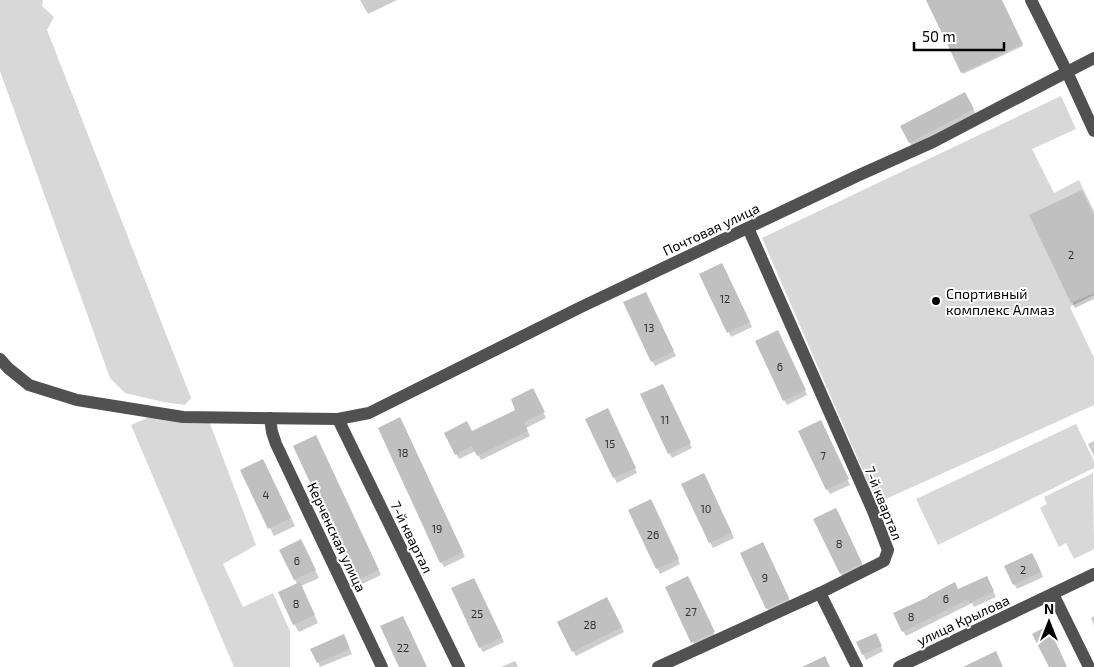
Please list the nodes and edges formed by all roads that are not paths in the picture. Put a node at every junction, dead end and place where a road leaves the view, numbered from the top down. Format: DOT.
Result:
graph roads {
  1 [pos="1031,0"];
  2 [pos="1094,58"];
  3 [pos="1067,72"];
  4 [pos="1094,131"];
  5 [pos="748,228"];
  6 [pos="0,359"];
  7 [pos="270,418"];
  8 [pos="338,419"];
  9 [pos="1094,574"];
  10 [pos="820,593"];
  11 [pos="1053,594"];
  12 [pos="382,667"];
  13 [pos="459,667"];
  14 [pos="658,667"];
  15 [pos="857,667"];
  16 [pos="899,667"];
  17 [pos="1089,667"];
  1 -- 3 [label="street"];
  2 -- 3 [label="street, Почтовая улица"];
  3 -- 4 [label="street"];
  3 -- 5 [label="street, Почтовая улица"];
  5 -- 8 [label="street, Почтовая улица"];
  5 -- 10 [label="street, 7-й квартал"];
  6 -- 7 [label="street, Почтовая улица"];
  7 -- 8 [label="street, Почтовая улица"];
  7 -- 12 [label="street, Керченская улица"];
  8 -- 13 [label="street, 7-й квартал"];
  9 -- 11 [label="street, улица Крылова"];
  10 -- 14 [label="street, 7-й квартал"];
  10 -- 15 [label="street"];
  11 -- 16 [label="street, улица Крылова"];
  11 -- 17 [label="street"];
}
